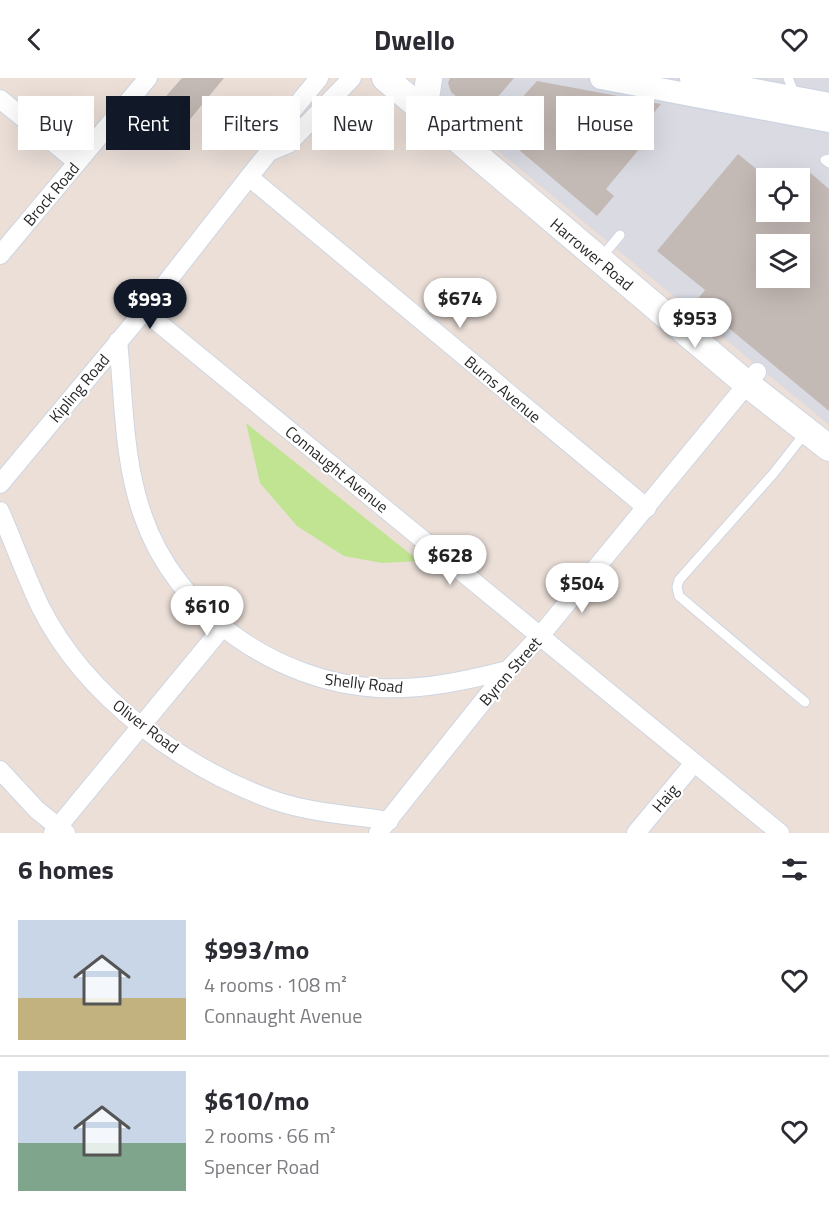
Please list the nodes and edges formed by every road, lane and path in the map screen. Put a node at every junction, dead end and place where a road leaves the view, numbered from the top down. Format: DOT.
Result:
graph roads {
  1 [pos="148,78"];
  2 [pos="319,78"];
  3 [pos="352,78"];
  4 [pos="385,78"];
  5 [pos="601,78"];
  6 [pos="692,78"];
  7 [pos="423,83"];
  8 [pos="759,85"];
  9 [pos="792,88"];
  10 [pos="0,99"];
  11 [pos="829,104"];
  12 [pos="829,121"];
  13 [pos="269,152"];
  14 [pos="77,162"];
  15 [pos="249,177"];
  16 [pos="609,248"];
  17 [pos="0,255"];
  18 [pos="144,311"];
  19 [pos="118,340"];
  20 [pos="752,378"];
  21 [pos="817,431"];
  22 [pos="829,448"];
  23 [pos="0,484"];
  24 [pos="647,508"];
  25 [pos="0,511"];
  26 [pos="222,628"];
  27 [pos="540,636"];
  28 [pos="508,670"];
  29 [pos="805,702"];
  30 [pos="141,726"];
  31 [pos="694,763"];
  32 [pos="0,770"];
  33 [pos="384,827"];
  34 [pos="59,831"];
  35 [pos="636,833"];
  36 [pos="780,833"];
  1 -- 14 [label="street, Brock Road"];
  2 -- 13 [label="street, Kipling Road"];
  3 -- 13 [label="street, Kipling Road"];
  4 -- 16 [label="main road, Harrower Road"];
  5 -- 12 [label="street"];
  6 -- 8 [label="street"];
  7 -- 16 [label="main road, Harrower Road"];
  8 -- 9 [label="street"];
  9 -- 11 [label="street"];
  10 -- 14 [label="street"];
  13 -- 15 [label="street, Kipling Road"];
  14 -- 17 [label="street, Brock Road"];
  15 -- 18 [label="street, Kipling Road"];
  15 -- 24 [label="street, Burns Avenue"];
  16 -- 20 [label="main road, Harrower Road"];
  18 -- 19 [label="street, Kipling Road"];
  18 -- 27 [label="street, Connaught Avenue"];
  19 -- 23 [label="street, Kipling Road"];
  19 -- 26 [label="street, Shelly Road"];
  20 -- 21 [label="main road, Harrower Road"];
  20 -- 24 [label="street, Byron Street"];
  21 -- 22 [label="main road, Harrower Road"];
  21 -- 29 [label="lane"];
  24 -- 27 [label="street, Byron Street"];
  25 -- 30 [label="street, Oliver Road"];
  26 -- 28 [label="street, Shelly Road"];
  26 -- 30 [label="street"];
  27 -- 28 [label="street, Byron Street"];
  27 -- 31 [label="street, Connaught Avenue"];
  28 -- 33 [label="street, Byron Street"];
  30 -- 33 [label="street, Oliver Road"];
  30 -- 34 [label="street"];
  31 -- 35 [label="street, Haig"];
  31 -- 36 [label="street, Connaught Avenue"];
  32 -- 34 [label="street"];
}
